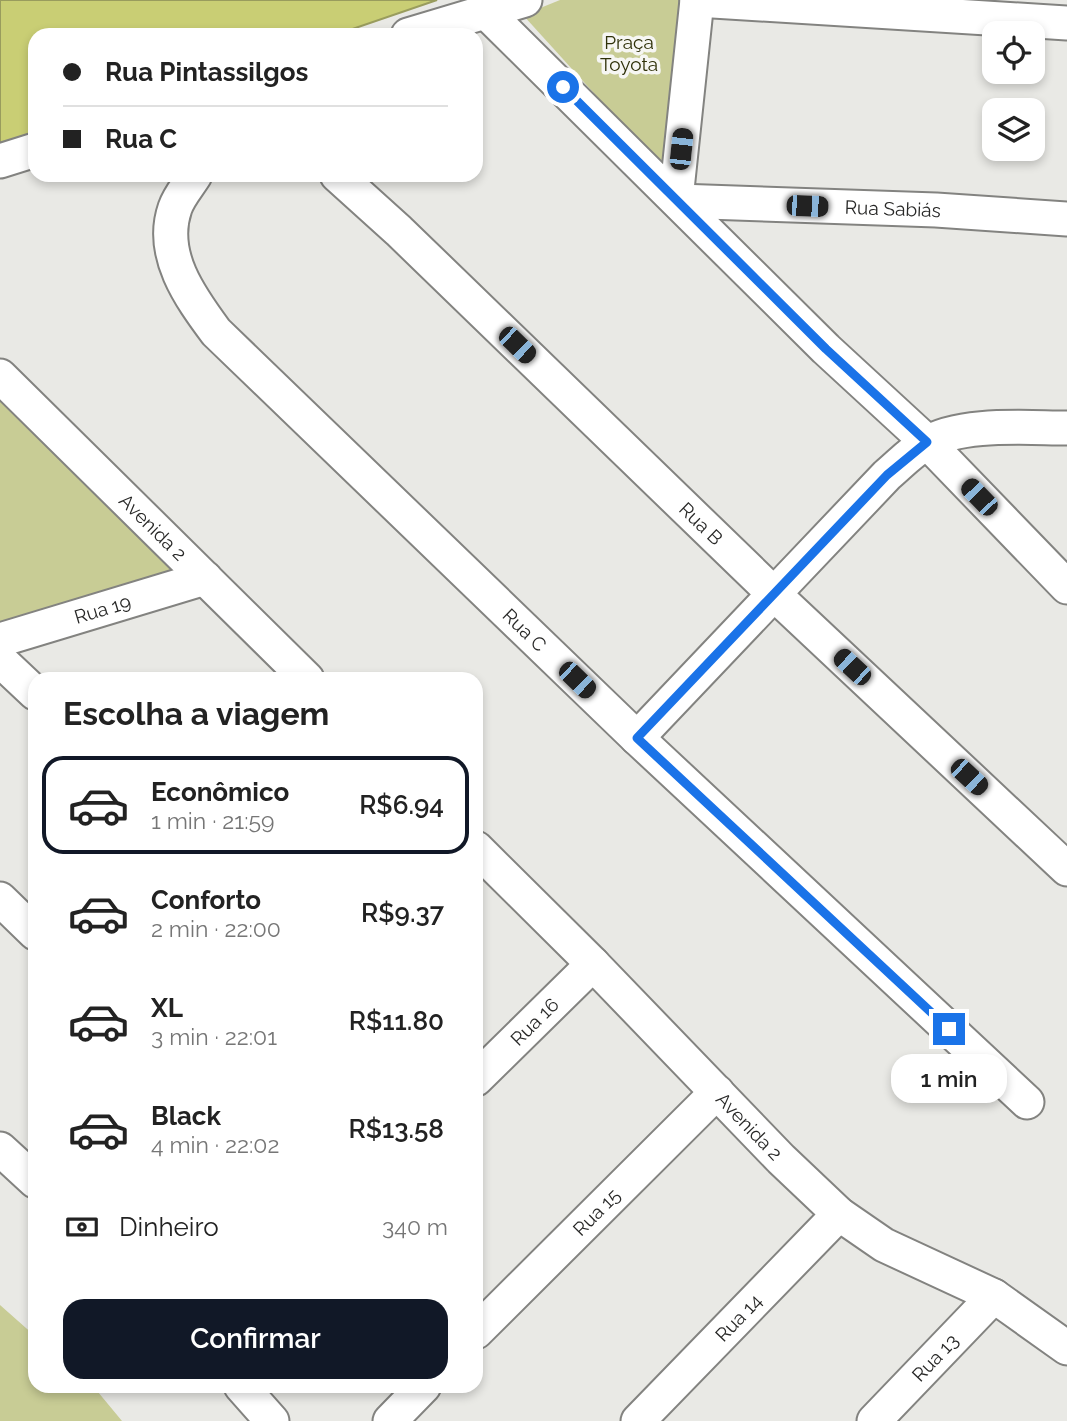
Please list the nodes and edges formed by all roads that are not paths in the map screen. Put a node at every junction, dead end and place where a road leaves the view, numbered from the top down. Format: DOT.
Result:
graph roads {
  1 [pos="525,0"];
  2 [pos="697,0"];
  3 [pos="1016,9"];
  4 [pos="487,13"];
  5 [pos="1067,23"];
  6 [pos="433,28"];
  7 [pos="28,152"];
  8 [pos="0,161"];
  9 [pos="191,182"];
  10 [pos="345,182"];
  11 [pos="677,200"];
  12 [pos="1067,219"];
  13 [pos="0,376"];
  14 [pos="1067,428"];
  15 [pos="927,442"];
  16 [pos="205,578"];
  17 [pos="1067,587"];
  18 [pos="774,594"];
  19 [pos="0,640"];
  20 [pos="0,660"];
  21 [pos="300,672"];
  22 [pos="28,686"];
  23 [pos="637,738"];
  24 [pos="483,855"];
  25 [pos="1067,869"];
  26 [pos="0,900"];
  27 [pos="28,926"];
  28 [pos="593,964"];
  29 [pos="483,1072"];
  30 [pos="717,1092"];
  31 [pos="1027,1102"];
  32 [pos="0,1149"];
  33 [pos="28,1175"];
  34 [pos="839,1214"];
  35 [pos="994,1296"];
  36 [pos="483,1325"];
  37 [pos="1067,1348"];
  38 [pos="247,1393"];
  39 [pos="417,1393"];
  40 [pos="272,1421"];
  41 [pos="390,1421"];
  42 [pos="638,1421"];
  43 [pos="874,1421"];
  1 -- 4 [label="street"];
  2 -- 3 [label="street"];
  2 -- 11 [label="street"];
  3 -- 5 [label="street"];
  4 -- 6 [label="street"];
  4 -- 11 [label="street"];
  7 -- 8 [label="street"];
  9 -- 23 [label="street, Rua C"];
  10 -- 18 [label="street, Rua B"];
  11 -- 12 [label="street, Rua Sabiás"];
  11 -- 15 [label="street"];
  13 -- 16 [label="street, Avenida 2"];
  14 -- 15 [label="street"];
  15 -- 17 [label="street"];
  15 -- 18 [label="street"];
  16 -- 19 [label="street, Rua 19"];
  16 -- 21 [label="street, Avenida 2"];
  18 -- 23 [label="street"];
  18 -- 25 [label="street, Rua B"];
  20 -- 22 [label="street"];
  23 -- 31 [label="street, Rua C"];
  24 -- 28 [label="street, Avenida 2"];
  26 -- 27 [label="street"];
  28 -- 29 [label="street, Rua 16"];
  28 -- 30 [label="street, Avenida 2"];
  30 -- 34 [label="street, Avenida 2"];
  30 -- 36 [label="street, Rua 15"];
  32 -- 33 [label="street"];
  34 -- 35 [label="street, Avenida 2"];
  34 -- 42 [label="street, Rua 14"];
  35 -- 37 [label="street, Avenida 2"];
  35 -- 43 [label="street, Rua 13"];
  38 -- 40 [label="street"];
  39 -- 41 [label="street"];
}
